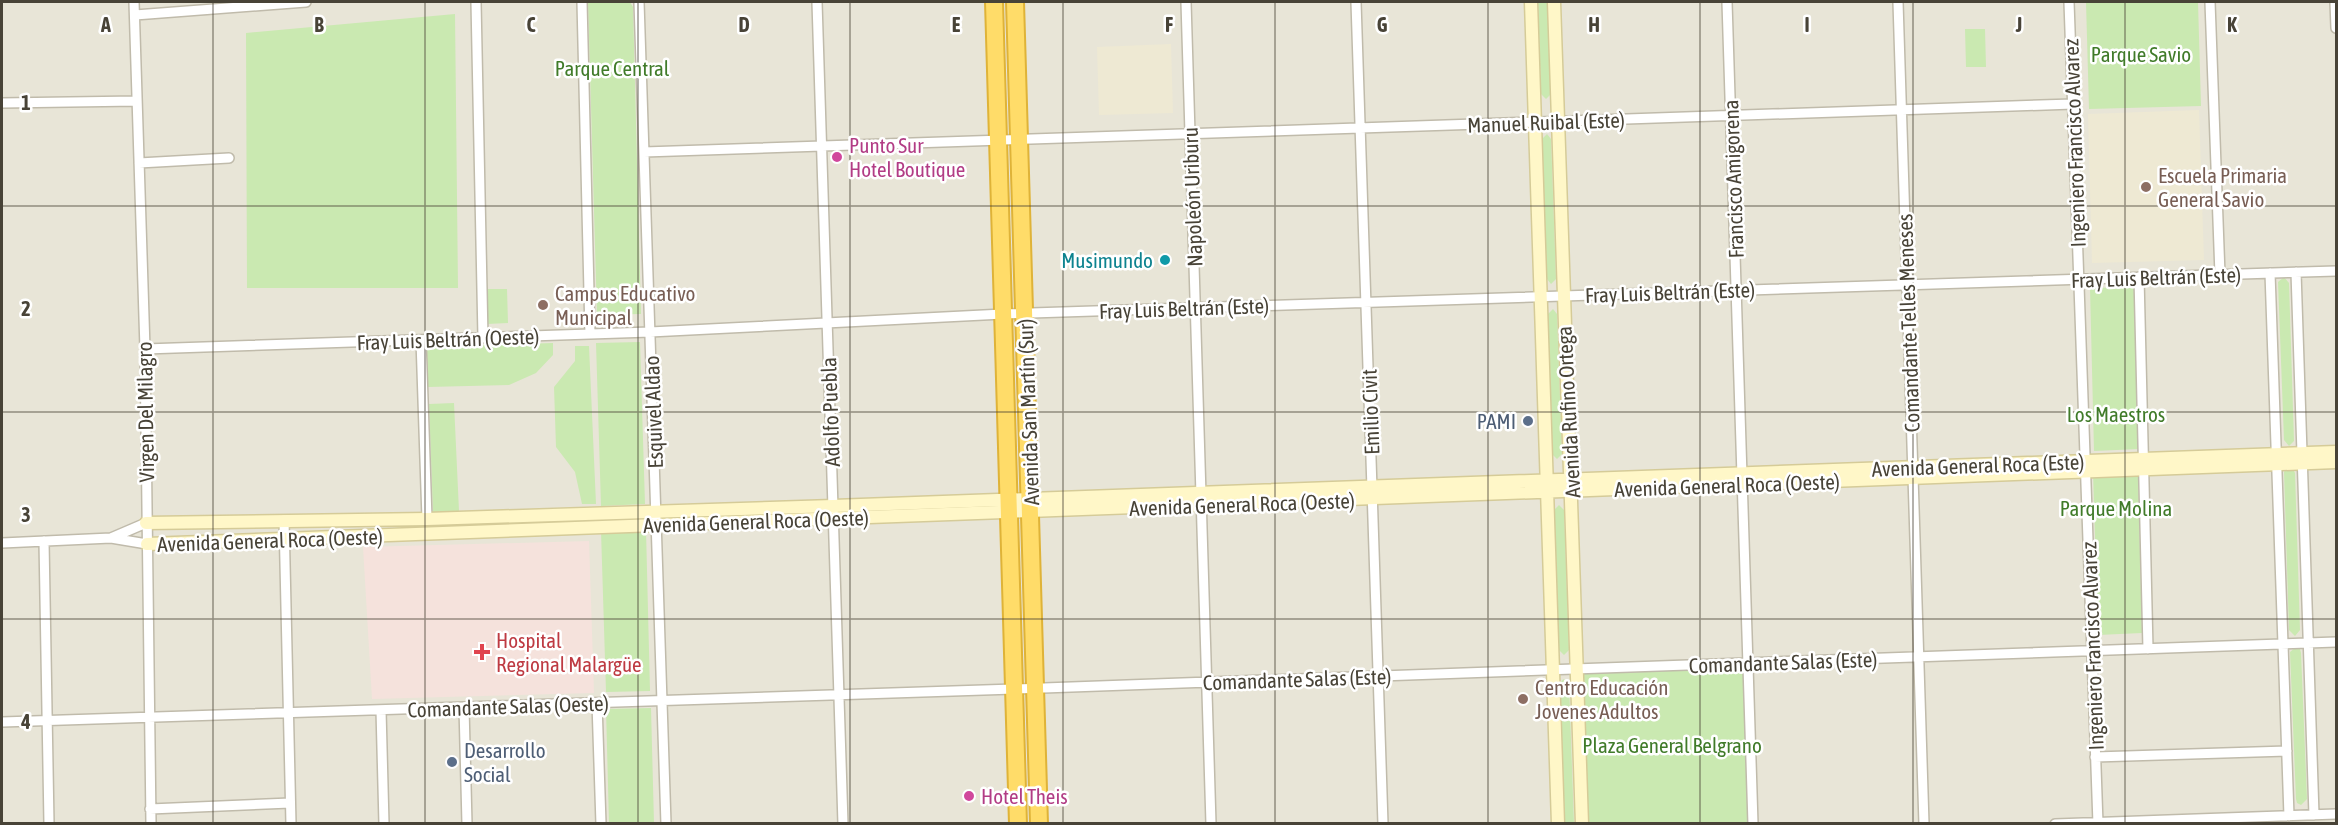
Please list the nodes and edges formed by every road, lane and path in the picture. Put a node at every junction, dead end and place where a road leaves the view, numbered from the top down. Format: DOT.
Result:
graph roads {
  1 [pos="134,2"];
  2 [pos="306,2"];
  3 [pos="476,2"];
  4 [pos="582,2"];
  5 [pos="639,2"];
  6 [pos="817,2"];
  7 [pos="994,2"];
  8 [pos="1016,2"];
  9 [pos="1186,2"];
  10 [pos="1356,2"];
  11 [pos="1531,2"];
  12 [pos="1554,2"];
  13 [pos="1727,2"];
  14 [pos="1898,2"];
  15 [pos="2069,2"];
  16 [pos="2210,2"];
  17 [pos="2336,2"];
  18 [pos="135,15"];
  19 [pos="2337,28"];
  20 [pos="136,101"];
  21 [pos="2,103"];
  22 [pos="2073,104"];
  23 [pos="1902,110"];
  24 [pos="1731,116"];
  25 [pos="1558,121"];
  26 [pos="1535,122"];
  27 [pos="1360,128"];
  28 [pos="1190,134"];
  29 [pos="998,140"];
  30 [pos="1019,140"];
  31 [pos="822,146"];
  32 [pos="644,152"];
  33 [pos="229,158"];
  34 [pos="139,163"];
  35 [pos="2337,271"];
  36 [pos="2296,272"];
  37 [pos="2270,273"];
  38 [pos="2220,274"];
  39 [pos="2139,277"];
  40 [pos="2079,279"];
  41 [pos="1907,285"];
  42 [pos="1736,290"];
  43 [pos="1563,296"];
  44 [pos="1541,297"];
  45 [pos="1366,302"];
  46 [pos="1195,308"];
  47 [pos="1024,313"];
  48 [pos="1003,314"];
  49 [pos="827,323"];
  50 [pos="650,332"];
  51 [pos="590,334"];
  52 [pos="483,338"];
  53 [pos="421,340"];
  54 [pos="145,349"];
  55 [pos="2337,452"];
  56 [pos="2303,458"];
  57 [pos="2277,460"];
  58 [pos="2337,462"];
  59 [pos="2144,465"];
  60 [pos="2086,467"];
  61 [pos="1913,473"];
  62 [pos="1742,479"];
  63 [pos="1547,486"];
  64 [pos="1570,486"];
  65 [pos="1372,493"];
  66 [pos="1201,500"];
  67 [pos="1009,506"];
  68 [pos="1030,506"];
  69 [pos="656,512"];
  70 [pos="833,512"];
  71 [pos="427,519"];
  72 [pos="284,520"];
  73 [pos="146,523"];
  74 [pos="657,525"];
  75 [pos="111,538"];
  76 [pos="285,540"];
  77 [pos="44,541"];
  78 [pos="2,543"];
  79 [pos="147,544"];
  80 [pos="2337,642"];
  81 [pos="2283,644"];
  82 [pos="2309,644"];
  83 [pos="2148,649"];
  84 [pos="2092,651"];
  85 [pos="1919,657"];
  86 [pos="1748,663"];
  87 [pos="1553,670"];
  88 [pos="1578,670"];
  89 [pos="1378,676"];
  90 [pos="1206,682"];
  91 [pos="1035,688"];
  92 [pos="1014,689"];
  93 [pos="839,695"];
  94 [pos="662,701"];
  95 [pos="597,703"];
  96 [pos="464,707"];
  97 [pos="381,710"];
  98 [pos="288,713"];
  99 [pos="150,718"];
  100 [pos="47,720"];
  101 [pos="2,722"];
  102 [pos="2287,751"];
  103 [pos="2096,757"];
  104 [pos="290,803"];
  105 [pos="150,809"];
  106 [pos="2337,814"];
  107 [pos="2314,815"];
  108 [pos="2289,816"];
  109 [pos="2098,823"];
  110 [pos="49,824"];
  111 [pos="151,824"];
  112 [pos="291,824"];
  113 [pos="384,824"];
  114 [pos="467,824"];
  115 [pos="601,824"];
  116 [pos="666,824"];
  117 [pos="843,824"];
  118 [pos="1018,824"];
  119 [pos="1039,824"];
  120 [pos="1211,824"];
  121 [pos="1383,824"];
  122 [pos="1558,824"];
  123 [pos="1582,824"];
  124 [pos="1753,824"];
  125 [pos="1924,824"];
  126 [pos="2055,824"];
  1 -- 18 [label="street, Virgen Del Milagro"];
  2 -- 18 [label="street"];
  3 -- 52 [label="street"];
  4 -- 51 [label="street"];
  5 -- 32 [label="street, Esquivel Aldao"];
  6 -- 31 [label="street, Adolfo Puebla"];
  7 -- 29 [label="highway, Avenida San Martín (Sur)"];
  8 -- 30 [label="highway, Avenida San Martín (Sur)"];
  9 -- 28 [label="street, Napoleón Uriburu"];
  10 -- 27 [label="street, Emilio Civit"];
  11 -- 26 [label="main road, Avenida Rufino Ortega"];
  12 -- 25 [label="main road, Avenida Rufino Ortega"];
  13 -- 24 [label="street, Francisco Amigorena"];
  14 -- 23 [label="street, Comandante Telles Meneses"];
  15 -- 22 [label="street, Ingeniero Francisco Alvarez"];
  16 -- 38 [label="street"];
  17 -- 19 [label="street"];
  18 -- 20 [label="street, Virgen Del Milagro"];
  20 -- 21 [label="street"];
  20 -- 34 [label="street, Virgen Del Milagro"];
  22 -- 23 [label="street, Manuel Ruibal (Este)"];
  22 -- 40 [label="street, Ingeniero Francisco Alvarez"];
  23 -- 24 [label="street, Manuel Ruibal (Este)"];
  23 -- 41 [label="street, Comandante Telles Meneses"];
  24 -- 25 [label="street, Manuel Ruibal (Este)"];
  24 -- 42 [label="street, Francisco Amigorena"];
  25 -- 26 [label="street, Manuel Ruibal (Este)"];
  25 -- 43 [label="main road, Avenida Rufino Ortega"];
  26 -- 27 [label="street, Manuel Ruibal (Este)"];
  26 -- 44 [label="main road, Avenida Rufino Ortega"];
  27 -- 28 [label="street, Manuel Ruibal (Este)"];
  27 -- 45 [label="street, Emilio Civit"];
  28 -- 30 [label="street, Manuel Ruibal (Este)"];
  28 -- 46 [label="street, Napoleón Uriburu"];
  29 -- 30 [label="street, Manuel Ruibal (Este)"];
  29 -- 31 [label="street, Manuel Ruibal (Este)"];
  29 -- 48 [label="highway, Avenida San Martín (Sur)"];
  30 -- 47 [label="highway, Avenida San Martín (Sur)"];
  31 -- 32 [label="street, Manuel Ruibal (Este)"];
  31 -- 49 [label="street, Adolfo Puebla"];
  32 -- 50 [label="street, Esquivel Aldao"];
  33 -- 34 [label="street"];
  34 -- 54 [label="street, Virgen Del Milagro"];
  35 -- 36 [label="street, Fray Luis Beltrán (Este)"];
  36 -- 37 [label="street, Fray Luis Beltrán (Este)"];
  36 -- 56 [label="street"];
  37 -- 38 [label="street, Fray Luis Beltrán (Este)"];
  37 -- 57 [label="street"];
  38 -- 39 [label="street, Fray Luis Beltrán (Este)"];
  39 -- 40 [label="street, Fray Luis Beltrán (Este)"];
  39 -- 59 [label="street"];
  40 -- 41 [label="street, Fray Luis Beltrán (Este)"];
  40 -- 60 [label="street, Ingeniero Francisco Alvarez"];
  41 -- 42 [label="street, Fray Luis Beltrán (Este)"];
  41 -- 61 [label="street, Comandante Telles Meneses"];
  42 -- 43 [label="street, Fray Luis Beltrán (Este)"];
  42 -- 62 [label="street, Francisco Amigorena"];
  43 -- 44 [label="street, Fray Luis Beltrán (Este)"];
  43 -- 64 [label="main road, Avenida Rufino Ortega"];
  44 -- 45 [label="street, Fray Luis Beltrán (Este)"];
  44 -- 63 [label="main road, Avenida Rufino Ortega"];
  45 -- 46 [label="street, Fray Luis Beltrán (Este)"];
  45 -- 65 [label="street, Emilio Civit"];
  46 -- 47 [label="street, Fray Luis Beltrán (Este)"];
  46 -- 66 [label="street, Napoleón Uriburu"];
  47 -- 48 [label="street, Fray Luis Beltrán (Este)"];
  47 -- 68 [label="highway, Avenida San Martín (Sur)"];
  48 -- 49 [label="street, Fray Luis Beltrán (Oeste)"];
  48 -- 67 [label="highway, Avenida San Martín (Sur)"];
  49 -- 50 [label="street, Fray Luis Beltrán (Oeste)"];
  49 -- 70 [label="street, Adolfo Puebla"];
  50 -- 51 [label="street, Fray Luis Beltrán (Oeste)"];
  50 -- 69 [label="street, Esquivel Aldao"];
  51 -- 52 [label="street, Fray Luis Beltrán (Oeste)"];
  52 -- 53 [label="street, Fray Luis Beltrán (Oeste)"];
  53 -- 54 [label="street, Fray Luis Beltrán (Oeste)"];
  53 -- 71 [label="street"];
  54 -- 73 [label="street, Virgen Del Milagro"];
  55 -- 56 [label="main road, Avenida General Roca (Este)"];
  56 -- 57 [label="main road, Avenida General Roca (Este)"];
  56 -- 58 [label="main road"];
  56 -- 82 [label="street"];
  57 -- 59 [label="main road, Avenida General Roca (Este)"];
  57 -- 81 [label="street"];
  59 -- 60 [label="main road, Avenida General Roca (Este)"];
  59 -- 83 [label="street"];
  60 -- 61 [label="main road, Avenida General Roca (Este)"];
  60 -- 84 [label="street, Ingeniero Francisco Alvarez"];
  61 -- 62 [label="main road, Avenida General Roca (Este)"];
  61 -- 85 [label="street, Comandante Telles Meneses"];
  62 -- 64 [label="main road, Avenida General Roca (Este)"];
  62 -- 86 [label="street, Francisco Amigorena"];
  63 -- 64 [label="main road, Avenida General Roca (Este)"];
  63 -- 65 [label="main road, Avenida General Roca (Este)"];
  63 -- 87 [label="main road, Avenida Rufino Ortega"];
  64 -- 88 [label="main road, Avenida Rufino Ortega"];
  65 -- 66 [label="main road, Avenida General Roca (Este)"];
  65 -- 89 [label="street, Emilio Civit"];
  66 -- 68 [label="main road, Avenida General Roca (Oeste)"];
  66 -- 90 [label="street, Napoleón Uriburu"];
  67 -- 68 [label="main road, Avenida General Roca (Oeste)"];
  67 -- 70 [label="main road, Avenida General Roca (Oeste)"];
  67 -- 92 [label="highway, Avenida San Martín (Sur)"];
  68 -- 91 [label="highway, Avenida San Martín (Sur)"];
  69 -- 70 [label="main road, Avenida General Roca (Oeste)"];
  69 -- 71 [label="main road, Avenida General Roca (Oeste)"];
  69 -- 74 [label="street, Esquivel Aldao"];
  70 -- 74 [label="main road, Avenida General Roca (Oeste)"];
  70 -- 93 [label="street, Adolfo Puebla"];
  71 -- 72 [label="main road, Avenida General Roca (Oeste)"];
  72 -- 73 [label="main road, Avenida General Roca (Oeste)"];
  72 -- 76 [label="street"];
  73 -- 75 [label="street"];
  73 -- 79 [label="street, Virgen Del Milagro"];
  74 -- 76 [label="main road, Avenida General Roca (Oeste)"];
  74 -- 94 [label="street, Esquivel Aldao"];
  75 -- 77 [label="street"];
  75 -- 79 [label="street"];
  76 -- 79 [label="main road, Avenida General Roca (Oeste)"];
  76 -- 98 [label="street"];
  77 -- 78 [label="street"];
  77 -- 100 [label="street"];
  79 -- 99 [label="street, Virgen Del Milagro"];
  80 -- 82 [label="street, Comandante Salas (Este)"];
  81 -- 82 [label="street, Comandante Salas (Este)"];
  81 -- 83 [label="street, Comandante Salas (Este)"];
  81 -- 102 [label="street"];
  82 -- 107 [label="street"];
  83 -- 84 [label="street, Comandante Salas (Este)"];
  84 -- 85 [label="street, Comandante Salas (Este)"];
  84 -- 103 [label="street, Ingeniero Francisco Alvarez"];
  85 -- 86 [label="street, Comandante Salas (Este)"];
  85 -- 125 [label="street, Comandante Telles Meneses"];
  86 -- 88 [label="street, Comandante Salas (Este)"];
  86 -- 124 [label="street, Francisco Amigorena"];
  87 -- 88 [label="street, Comandante Salas (Este)"];
  87 -- 89 [label="street, Comandante Salas (Este)"];
  87 -- 122 [label="main road, Avenida Rufino Ortega"];
  88 -- 123 [label="main road, Avenida Rufino Ortega"];
  89 -- 90 [label="street, Comandante Salas (Este)"];
  89 -- 121 [label="street, Emilio Civit"];
  90 -- 91 [label="street, Comandante Salas (Este)"];
  90 -- 120 [label="street, Napoleón Uriburu"];
  91 -- 92 [label="street, Comandante Salas (Este)"];
  91 -- 119 [label="highway, Avenida San Martín (Sur)"];
  92 -- 93 [label="street, Comandante Salas (Oeste)"];
  92 -- 118 [label="highway, Avenida San Martín (Sur)"];
  93 -- 94 [label="street, Comandante Salas (Oeste)"];
  93 -- 117 [label="street, Adolfo Puebla"];
  94 -- 95 [label="street, Comandante Salas (Oeste)"];
  94 -- 116 [label="street, Esquivel Aldao"];
  95 -- 96 [label="street, Comandante Salas (Oeste)"];
  95 -- 115 [label="street"];
  96 -- 97 [label="street, Comandante Salas (Oeste)"];
  96 -- 114 [label="street"];
  97 -- 98 [label="street, Comandante Salas (Oeste)"];
  97 -- 113 [label="street"];
  98 -- 99 [label="street, Comandante Salas (Oeste)"];
  98 -- 104 [label="street"];
  99 -- 100 [label="street, Comandante Salas (Oeste)"];
  99 -- 105 [label="street, Virgen Del Milagro"];
  100 -- 101 [label="street, Comandante Salas (Oeste)"];
  100 -- 110 [label="street"];
  102 -- 103 [label="street"];
  102 -- 108 [label="street"];
  103 -- 109 [label="street, Ingeniero Francisco Alvarez"];
  104 -- 105 [label="street"];
  104 -- 112 [label="street"];
  105 -- 111 [label="street, Virgen Del Milagro"];
  106 -- 107 [label="street"];
  107 -- 108 [label="street"];
  108 -- 109 [label="street"];
  109 -- 126 [label="street"];
}
